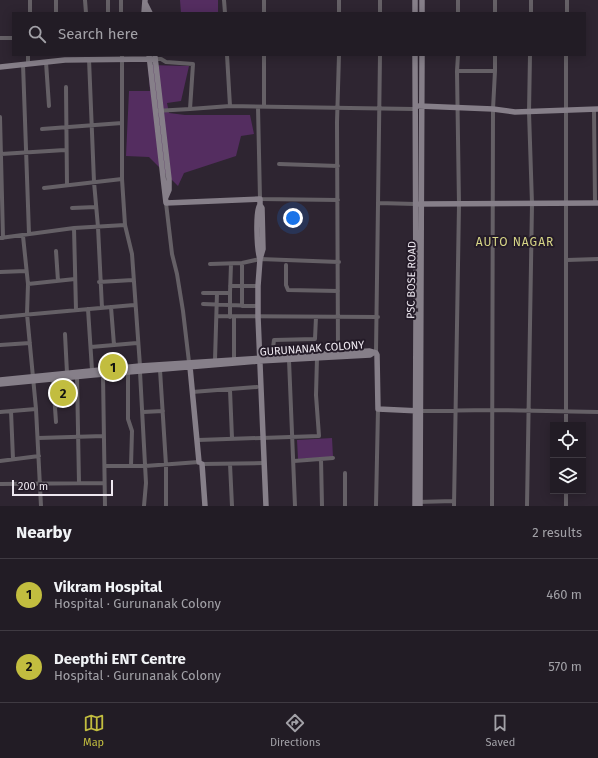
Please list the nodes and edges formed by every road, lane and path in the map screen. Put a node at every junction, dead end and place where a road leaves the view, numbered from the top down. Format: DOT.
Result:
graph roads {
  1 [pos="30,0"];
  2 [pos="56,0"];
  3 [pos="85,0"];
  4 [pos="108,0"];
  5 [pos="121,0"];
  6 [pos="224,0"];
  7 [pos="264,0"];
  8 [pos="339,0"];
  9 [pos="380,0"];
  10 [pos="415,0"];
  11 [pos="422,0"];
  12 [pos="458,0"];
  13 [pos="495,0"];
  14 [pos="531,0"];
  15 [pos="567,0"];
  16 [pos="145,1"];
  17 [pos="30,12"];
  18 [pos="56,12"];
  19 [pos="86,12"];
  20 [pos="108,12"];
  21 [pos="121,12"];
  22 [pos="144,12"];
  23 [pos="150,12"];
  24 [pos="225,12"];
  25 [pos="264,12"];
  26 [pos="339,12"];
  27 [pos="380,12"];
  28 [pos="415,12"];
  29 [pos="422,12"];
  30 [pos="458,12"];
  31 [pos="495,12"];
  32 [pos="531,12"];
  33 [pos="567,12"];
  34 [pos="0,38"];
  35 [pos="12,38"];
  36 [pos="28,56"];
  37 [pos="56,56"];
  38 [pos="227,56"];
  39 [pos="264,56"];
  40 [pos="339,56"];
  41 [pos="380,56"];
  42 [pos="415,56"];
  43 [pos="422,56"];
  44 [pos="458,56"];
  45 [pos="495,56"];
  46 [pos="530,56"];
  47 [pos="566,56"];
  48 [pos="122,57"];
  49 [pos="152,57"];
  50 [pos="87,58"];
  51 [pos="107,58"];
  52 [pos="46,62"];
  53 [pos="56,62"];
  54 [pos="26,64"];
  55 [pos="0,66"];
  56 [pos="458,71"];
  57 [pos="496,71"];
  58 [pos="66,87"];
  59 [pos="49,106"];
  60 [pos="230,106"];
  61 [pos="264,106"];
  62 [pos="422,106"];
  63 [pos="258,107"];
  64 [pos="338,107"];
  65 [pos="414,108"];
  66 [pos="458,108"];
  67 [pos="493,108"];
  68 [pos="190,109"];
  69 [pos="379,109"];
  70 [pos="596,109"];
  71 [pos="566,110"];
  72 [pos="158,111"];
  73 [pos="529,112"];
  74 [pos="0,117"];
  75 [pos="122,124"];
  76 [pos="91,126"];
  77 [pos="66,127"];
  78 [pos="42,129"];
  79 [pos="65,150"];
  80 [pos="28,152"];
  81 [pos="1,154"];
  82 [pos="279,164"];
  83 [pos="338,166"];
  84 [pos="122,179"];
  85 [pos="94,182"];
  86 [pos="67,185"];
  87 [pos="44,188"];
  88 [pos="166,200"];
  89 [pos="338,200"];
  90 [pos="260,202"];
  91 [pos="378,203"];
  92 [pos="596,203"];
  93 [pos="419,204"];
  94 [pos="493,204"];
  95 [pos="532,204"];
  96 [pos="567,204"];
  97 [pos="459,205"];
  98 [pos="96,207"];
  99 [pos="72,208"];
  100 [pos="125,225"];
  101 [pos="98,227"];
  102 [pos="74,228"];
  103 [pos="29,234"];
  104 [pos="24,236"];
  105 [pos="2,238"];
  106 [pos="56,251"];
  107 [pos="260,259"];
  108 [pos="598,259"];
  109 [pos="567,260"];
  110 [pos="338,262"];
  111 [pos="210,264"];
  112 [pos="231,264"];
  113 [pos="242,264"];
  114 [pos="286,265"];
  115 [pos="26,271"];
  116 [pos="0,272"];
  117 [pos="75,279"];
  118 [pos="133,280"];
  119 [pos="58,281"];
  120 [pos="100,282"];
  121 [pos="28,284"];
  122 [pos="230,286"];
  123 [pos="242,286"];
  124 [pos="258,286"];
  125 [pos="338,291"];
  126 [pos="203,293"];
  127 [pos="217,293"];
  128 [pos="230,293"];
  129 [pos="203,304"];
  130 [pos="134,305"];
  131 [pos="217,305"];
  132 [pos="230,305"];
  133 [pos="242,306"];
  134 [pos="258,306"];
  135 [pos="111,307"];
  136 [pos="102,308"];
  137 [pos="88,309"];
  138 [pos="76,310"];
  139 [pos="27,314"];
  140 [pos="217,316"];
  141 [pos="378,316"];
  142 [pos="0,317"];
  143 [pos="232,317"];
  144 [pos="258,317"];
  145 [pos="316,317"];
  146 [pos="337,317"];
  147 [pos="66,334"];
  148 [pos="30,343"];
  149 [pos="137,343"];
  150 [pos="0,345"];
  151 [pos="114,345"];
  152 [pos="91,347"];
  153 [pos="338,351"];
  154 [pos="374,353"];
  155 [pos="272,356"];
  156 [pos="317,358"];
  157 [pos="234,359"];
  158 [pos="258,359"];
  159 [pos="215,360"];
  160 [pos="289,360"];
  161 [pos="189,365"];
  162 [pos="142,369"];
  163 [pos="92,370"];
  164 [pos="160,370"];
  165 [pos="128,372"];
  166 [pos="103,374"];
  167 [pos="67,375"];
  168 [pos="77,376"];
  169 [pos="33,379"];
  170 [pos="54,379"];
  171 [pos="0,380"];
  172 [pos="0,384"];
  173 [pos="257,387"];
  174 [pos="230,390"];
  175 [pos="192,392"];
  176 [pos="55,406"];
  177 [pos="36,409"];
  178 [pos="378,409"];
  179 [pos="163,410"];
  180 [pos="417,410"];
  181 [pos="455,410"];
  182 [pos="492,410"];
  183 [pos="528,410"];
  184 [pos="11,411"];
  185 [pos="0,412"];
  186 [pos="142,412"];
  187 [pos="598,412"];
  188 [pos="567,413"];
  189 [pos="56,422"];
  190 [pos="566,422"];
  191 [pos="104,436"];
  192 [pos="78,437"];
  193 [pos="261,437"];
  194 [pos="38,438"];
  195 [pos="232,438"];
  196 [pos="292,438"];
  197 [pos="198,440"];
  198 [pos="39,456"];
  199 [pos="333,458"];
  200 [pos="13,459"];
  201 [pos="321,459"];
  202 [pos="0,461"];
  203 [pos="294,461"];
  204 [pos="201,463"];
  205 [pos="262,463"];
  206 [pos="230,464"];
  207 [pos="166,465"];
  208 [pos="105,466"];
  209 [pos="131,466"];
  210 [pos="145,466"];
  211 [pos="345,472"];
  212 [pos="40,482"];
  213 [pos="79,483"];
  214 [pos="104,483"];
  215 [pos="0,484"];
  216 [pos="566,494"];
  217 [pos="454,501"];
  218 [pos="418,504"];
  219 [pos="41,506"];
  220 [pos="105,506"];
  221 [pos="144,506"];
  222 [pos="166,506"];
  223 [pos="205,506"];
  224 [pos="232,506"];
  225 [pos="264,506"];
  226 [pos="295,506"];
  227 [pos="322,506"];
  228 [pos="345,506"];
  229 [pos="376,506"];
  230 [pos="454,506"];
  231 [pos="492,506"];
  232 [pos="528,506"];
  233 [pos="566,506"];
  1 -- 17 [label="street"];
  2 -- 18 [label="street"];
  3 -- 19 [label="street"];
  4 -- 20 [label="street"];
  5 -- 21 [label="street"];
  6 -- 24 [label="street"];
  7 -- 25 [label="street"];
  8 -- 26 [label="street"];
  9 -- 27 [label="street"];
  10 -- 28 [label="street"];
  11 -- 29 [label="street"];
  12 -- 30 [label="street"];
  13 -- 31 [label="street"];
  14 -- 32 [label="street"];
  15 -- 33 [label="street"];
  16 -- 22 [label="street"];
  16 -- 23 [label="street"];
  34 -- 35 [label="street"];
  36 -- 54 [label="street"];
  37 -- 53 [label="street"];
  38 -- 60 [label="street"];
  39 -- 61 [label="street"];
  40 -- 64 [label="street"];
  41 -- 69 [label="street"];
  42 -- 65 [label="street, PSC BOSE ROAD"];
  43 -- 62 [label="street, PSC BOSE ROAD"];
  44 -- 56 [label="street"];
  45 -- 57 [label="street"];
  46 -- 73 [label="street"];
  47 -- 71 [label="street"];
  48 -- 49 [label="street"];
  48 -- 51 [label="street"];
  48 -- 75 [label="street"];
  49 -- 68 [label="street"];
  49 -- 72 [label="street"];
  50 -- 51 [label="street"];
  50 -- 53 [label="street"];
  50 -- 76 [label="street"];
  52 -- 53 [label="street"];
  52 -- 54 [label="street"];
  52 -- 59 [label="street"];
  54 -- 55 [label="street"];
  54 -- 80 [label="street"];
  56 -- 57 [label="street"];
  56 -- 66 [label="street"];
  57 -- 67 [label="street"];
  58 -- 77 [label="street"];
  60 -- 63 [label="street"];
  60 -- 68 [label="street"];
  61 -- 63 [label="street"];
  61 -- 64 [label="street"];
  62 -- 65 [label="street"];
  62 -- 66 [label="street"];
  62 -- 93 [label="street, PSC BOSE ROAD"];
  63 -- 90 [label="street"];
  64 -- 69 [label="street"];
  64 -- 83 [label="street"];
  65 -- 69 [label="street"];
  65 -- 93 [label="street, PSC BOSE ROAD"];
  66 -- 67 [label="street"];
  66 -- 97 [label="street"];
  67 -- 73 [label="street"];
  67 -- 94 [label="street"];
  68 -- 72 [label="street"];
  69 -- 91 [label="street"];
  70 -- 71 [label="street"];
  70 -- 92 [label="street"];
  71 -- 73 [label="street"];
  71 -- 96 [label="street"];
  72 -- 88 [label="street"];
  73 -- 95 [label="street"];
  74 -- 81 [label="street"];
  75 -- 76 [label="street"];
  75 -- 84 [label="street"];
  76 -- 77 [label="street"];
  76 -- 85 [label="street"];
  77 -- 78 [label="street"];
  77 -- 79 [label="street"];
  79 -- 80 [label="street"];
  79 -- 86 [label="street"];
  80 -- 81 [label="street"];
  80 -- 103 [label="street"];
  81 -- 105 [label="street"];
  82 -- 83 [label="street"];
  83 -- 89 [label="street"];
  84 -- 85 [label="street"];
  84 -- 100 [label="street"];
  85 -- 86 [label="street"];
  85 -- 98 [label="street"];
  86 -- 87 [label="street"];
  88 -- 90 [label="street"];
  88 -- 161 [label="street"];
  89 -- 90 [label="street"];
  89 -- 110 [label="street"];
  90 -- 107 [label="street"];
  91 -- 93 [label="street"];
  91 -- 141 [label="street"];
  92 -- 96 [label="street"];
  93 -- 97 [label="street"];
  93 -- 180 [label="street, PSC BOSE ROAD"];
  94 -- 95 [label="street"];
  94 -- 97 [label="street"];
  94 -- 182 [label="street"];
  95 -- 96 [label="street"];
  95 -- 183 [label="street"];
  96 -- 109 [label="street"];
  97 -- 181 [label="street"];
  98 -- 99 [label="street"];
  98 -- 101 [label="street"];
  100 -- 101 [label="street"];
  100 -- 118 [label="street"];
  101 -- 102 [label="street"];
  101 -- 120 [label="street"];
  102 -- 103 [label="street"];
  102 -- 117 [label="street"];
  103 -- 104 [label="street"];
  104 -- 105 [label="street"];
  104 -- 115 [label="street"];
  106 -- 119 [label="street"];
  107 -- 110 [label="street"];
  107 -- 113 [label="street"];
  107 -- 124 [label="street"];
  108 -- 109 [label="street"];
  109 -- 188 [label="street"];
  110 -- 125 [label="street"];
  111 -- 112 [label="street"];
  112 -- 113 [label="street"];
  112 -- 122 [label="street"];
  113 -- 123 [label="street"];
  114 -- 125 [label="street"];
  115 -- 116 [label="street"];
  115 -- 121 [label="street"];
  117 -- 119 [label="street"];
  117 -- 138 [label="street"];
  118 -- 120 [label="street"];
  118 -- 130 [label="street"];
  119 -- 121 [label="street"];
  120 -- 136 [label="street"];
  121 -- 139 [label="street"];
  122 -- 123 [label="street"];
  122 -- 128 [label="street"];
  123 -- 124 [label="street"];
  123 -- 133 [label="street"];
  124 -- 134 [label="street"];
  125 -- 146 [label="street"];
  126 -- 127 [label="street"];
  127 -- 128 [label="street"];
  127 -- 131 [label="street"];
  128 -- 132 [label="street"];
  129 -- 131 [label="street"];
  130 -- 135 [label="street"];
  130 -- 149 [label="street"];
  131 -- 132 [label="street"];
  131 -- 140 [label="street"];
  132 -- 133 [label="street"];
  132 -- 143 [label="street"];
  133 -- 134 [label="street"];
  134 -- 144 [label="street"];
  135 -- 136 [label="street"];
  135 -- 151 [label="street"];
  136 -- 137 [label="street"];
  137 -- 138 [label="street"];
  137 -- 152 [label="street"];
  138 -- 139 [label="street"];
  139 -- 142 [label="street"];
  139 -- 148 [label="street"];
  140 -- 143 [label="street"];
  140 -- 159 [label="street"];
  141 -- 146 [label="street"];
  141 -- 154 [label="street"];
  143 -- 144 [label="street"];
  143 -- 157 [label="street"];
  144 -- 145 [label="street"];
  144 -- 158 [label="street"];
  145 -- 146 [label="street"];
  145 -- 155 [label="street"];
  146 -- 153 [label="street"];
  147 -- 167 [label="street"];
  148 -- 150 [label="street"];
  148 -- 169 [label="street"];
  149 -- 151 [label="street"];
  149 -- 162 [label="street"];
  151 -- 152 [label="street"];
  152 -- 163 [label="street"];
  153 -- 154 [label="street, GURUNANAK COLONY"];
  153 -- 155 [label="street, GURUNANAK COLONY"];
  154 -- 156 [label="street, GURUNANAK COLONY"];
  154 -- 178 [label="street"];
  155 -- 158 [label="street, GURUNANAK COLONY"];
  156 -- 160 [label="street, GURUNANAK COLONY"];
  156 -- 196 [label="street"];
  157 -- 158 [label="street, GURUNANAK COLONY"];
  157 -- 159 [label="street, GURUNANAK COLONY"];
  158 -- 160 [label="street, GURUNANAK COLONY"];
  158 -- 161 [label="street, GURUNANAK COLONY"];
  158 -- 173 [label="street"];
  158 -- 193 [label="street"];
  159 -- 161 [label="street, GURUNANAK COLONY"];
  160 -- 196 [label="street"];
  161 -- 162 [label="street, GURUNANAK COLONY"];
  161 -- 164 [label="street, GURUNANAK COLONY"];
  161 -- 175 [label="street"];
  162 -- 163 [label="street, GURUNANAK COLONY"];
  162 -- 164 [label="street, GURUNANAK COLONY"];
  162 -- 165 [label="street, GURUNANAK COLONY"];
  162 -- 186 [label="street"];
  163 -- 167 [label="street, GURUNANAK COLONY"];
  164 -- 179 [label="street"];
  165 -- 166 [label="street, GURUNANAK COLONY"];
  165 -- 209 [label="street"];
  166 -- 168 [label="street, GURUNANAK COLONY"];
  166 -- 191 [label="street"];
  167 -- 168 [label="street, GURUNANAK COLONY"];
  167 -- 169 [label="street, GURUNANAK COLONY"];
  167 -- 170 [label="street, GURUNANAK COLONY"];
  167 -- 176 [label="street"];
  168 -- 192 [label="street"];
  169 -- 170 [label="street, GURUNANAK COLONY"];
  169 -- 171 [label="street, GURUNANAK COLONY"];
  169 -- 172 [label="street, GURUNANAK COLONY"];
  169 -- 177 [label="street"];
  170 -- 176 [label="street"];
  173 -- 174 [label="street"];
  173 -- 193 [label="street"];
  174 -- 175 [label="street"];
  174 -- 195 [label="street"];
  175 -- 197 [label="street"];
  176 -- 189 [label="street"];
  177 -- 184 [label="street"];
  177 -- 194 [label="street"];
  178 -- 180 [label="street"];
  178 -- 229 [label="street"];
  179 -- 186 [label="street"];
  179 -- 207 [label="street"];
  180 -- 181 [label="street"];
  180 -- 218 [label="street, PSC BOSE ROAD"];
  181 -- 182 [label="street"];
  181 -- 217 [label="street"];
  182 -- 183 [label="street"];
  182 -- 231 [label="street"];
  183 -- 188 [label="street"];
  183 -- 232 [label="street"];
  184 -- 185 [label="street"];
  184 -- 200 [label="street"];
  186 -- 210 [label="street"];
  187 -- 188 [label="street"];
  188 -- 190 [label="street"];
  191 -- 192 [label="street"];
  191 -- 208 [label="street"];
  192 -- 194 [label="street"];
  192 -- 213 [label="street"];
  193 -- 195 [label="street"];
  193 -- 196 [label="street"];
  193 -- 205 [label="street"];
  194 -- 198 [label="street"];
  195 -- 197 [label="street"];
  196 -- 203 [label="street"];
  197 -- 204 [label="street"];
  198 -- 200 [label="street"];
  198 -- 212 [label="street"];
  199 -- 201 [label="street"];
  200 -- 202 [label="street"];
  201 -- 203 [label="street"];
  201 -- 227 [label="street"];
  203 -- 226 [label="street"];
  204 -- 206 [label="street"];
  204 -- 207 [label="street"];
  204 -- 223 [label="street"];
  205 -- 206 [label="street"];
  205 -- 225 [label="street"];
  206 -- 224 [label="street"];
  207 -- 210 [label="street"];
  207 -- 222 [label="street"];
  208 -- 209 [label="street"];
  208 -- 214 [label="street"];
  209 -- 210 [label="street"];
  210 -- 221 [label="street"];
  211 -- 228 [label="street"];
  212 -- 213 [label="street"];
  212 -- 215 [label="street"];
  212 -- 219 [label="street"];
  213 -- 214 [label="street"];
  214 -- 220 [label="street"];
  216 -- 233 [label="street"];
  217 -- 218 [label="street"];
  217 -- 230 [label="street"];
}
